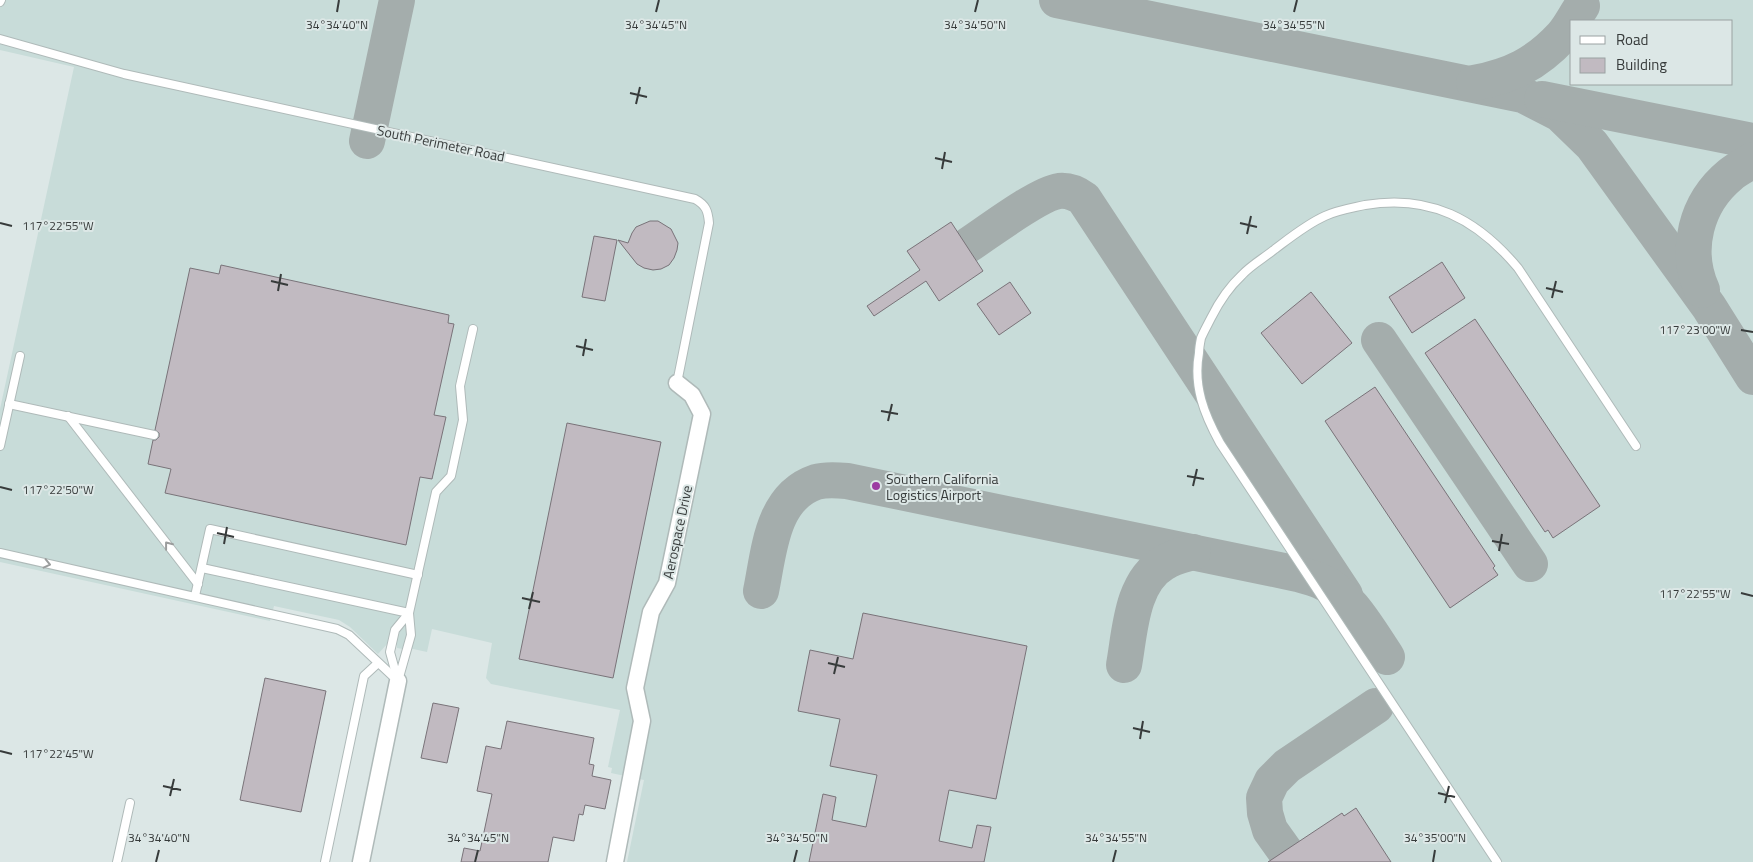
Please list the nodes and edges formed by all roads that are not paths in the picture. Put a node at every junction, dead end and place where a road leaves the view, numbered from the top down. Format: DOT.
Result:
graph roads {
  1 [pos="0,39"];
  2 [pos="472,328"];
  3 [pos="20,356"];
  4 [pos="678,384"];
  5 [pos="9,404"];
  6 [pos="68,416"];
  7 [pos="154,434"];
  8 [pos="0,446"];
  9 [pos="1636,446"];
  10 [pos="0,553"];
  11 [pos="202,568"];
  12 [pos="418,575"];
  13 [pos="198,584"];
  14 [pos="195,596"];
  15 [pos="410,613"];
  16 [pos="378,663"];
  17 [pos="398,681"];
  18 [pos="130,803"];
  19 [pos="117,862"];
  20 [pos="325,862"];
  21 [pos="361,862"];
  22 [pos="615,862"];
  23 [pos="1497,862"];
  1 -- 4 [label="lane, South Perimeter Road"];
  2 -- 12 [label="lane"];
  3 -- 5 [label="lane"];
  4 -- 22 [label="street, Aerospace Drive"];
  5 -- 6 [label="lane"];
  5 -- 8 [label="lane"];
  6 -- 7 [label="lane"];
  13 -- 6 [label="lane, one-way"];
  9 -- 23 [label="lane"];
  10 -- 14 [label="lane, one-way"];
  11 -- 12 [label="lane"];
  11 -- 13 [label="lane"];
  11 -- 15 [label="lane"];
  12 -- 15 [label="lane"];
  13 -- 14 [label="lane"];
  14 -- 16 [label="lane"];
  15 -- 17 [label="lane"];
  15 -- 17 [label="lane"];
  16 -- 17 [label="lane"];
  16 -- 20 [label="lane"];
  17 -- 21 [label="street"];
  18 -- 19 [label="lane"];
}
